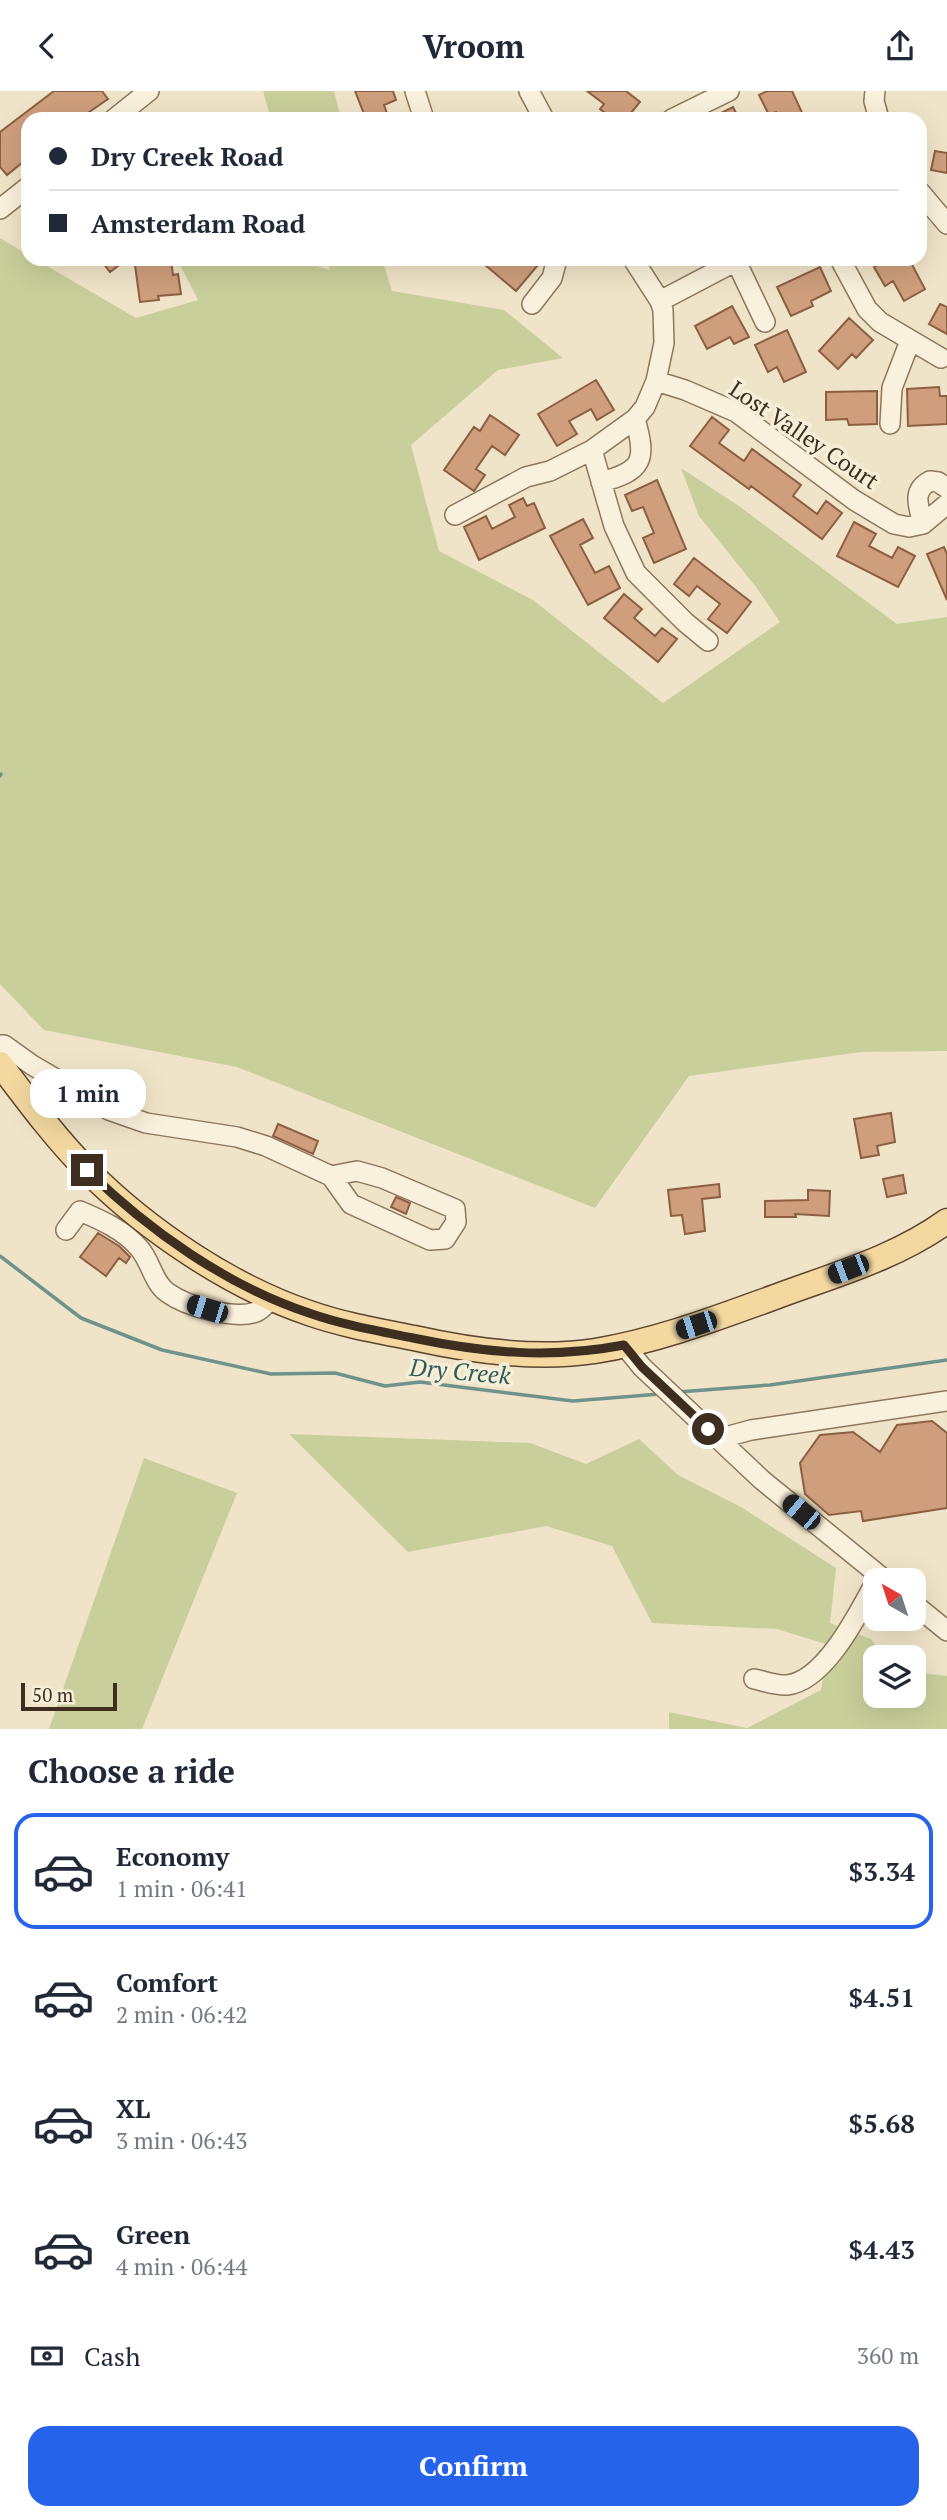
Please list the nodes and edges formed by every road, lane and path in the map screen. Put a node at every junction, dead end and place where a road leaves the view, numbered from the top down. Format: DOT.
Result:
graph roads {
  1 [pos="149,91"];
  2 [pos="415,91"];
  3 [pos="529,91"];
  4 [pos="729,91"];
  5 [pos="875,91"];
  6 [pos="703,97"];
  7 [pos="123,112"];
  8 [pos="422,112"];
  9 [pos="540,112"];
  10 [pos="682,112"];
  11 [pos="877,112"];
  12 [pos="21,192"];
  13 [pos="927,200"];
  14 [pos="0,209"];
  15 [pos="947,224"];
  16 [pos="555,266"];
  17 [pos="638,266"];
  18 [pos="727,266"];
  19 [pos="741,266"];
  20 [pos="848,266"];
  21 [pos="660,301"];
  22 [pos="533,304"];
  23 [pos="765,322"];
  24 [pos="910,341"];
  25 [pos="941,358"];
  26 [pos="656,381"];
  27 [pos="635,419"];
  28 [pos="890,424"];
  29 [pos="592,450"];
  30 [pos="601,482"];
  31 [pos="947,488"];
  32 [pos="947,504"];
  33 [pos="455,515"];
  34 [pos="923,524"];
  35 [pos="708,641"];
  36 [pos="0,1045"];
  37 [pos="0,1064"];
  38 [pos="331,1175"];
  39 [pos="947,1221"];
  40 [pos="66,1230"];
  41 [pos="272,1298"];
  42 [pos="624,1345"];
  43 [pos="947,1401"];
  44 [pos="718,1439"];
  45 [pos="865,1568"];
  46 [pos="863,1605"];
  47 [pos="926,1614"];
  48 [pos="947,1631"];
  49 [pos="754,1679"];
  1 -- 7 [label="street"];
  2 -- 8 [label="street"];
  3 -- 9 [label="street"];
  4 -- 6 [label="street"];
  5 -- 11 [label="street"];
  6 -- 10 [label="street"];
  12 -- 14 [label="street"];
  13 -- 15 [label="street"];
  16 -- 22 [label="street"];
  17 -- 21 [label="street"];
  18 -- 21 [label="street"];
  19 -- 23 [label="street"];
  20 -- 24 [label="street"];
  21 -- 26 [label="street"];
  24 -- 25 [label="street"];
  24 -- 28 [label="street"];
  26 -- 27 [label="street"];
  26 -- 34 [label="street, Lost Valley Court"];
  27 -- 29 [label="street"];
  27 -- 30 [label="street"];
  29 -- 30 [label="street"];
  29 -- 33 [label="street"];
  30 -- 35 [label="street"];
  31 -- 34 [label="street"];
  32 -- 34 [label="street"];
  36 -- 38 [label="street"];
  37 -- 41 [label="main road"];
  38 -- 38 [label="street"];
  39 -- 42 [label="main road"];
  40 -- 41 [label="street"];
  41 -- 42 [label="main road"];
  42 -- 44 [label="street"];
  43 -- 44 [label="street"];
  44 -- 45 [label="street"];
  46 -- 49 [label="street"];
  47 -- 48 [label="street"];
}
